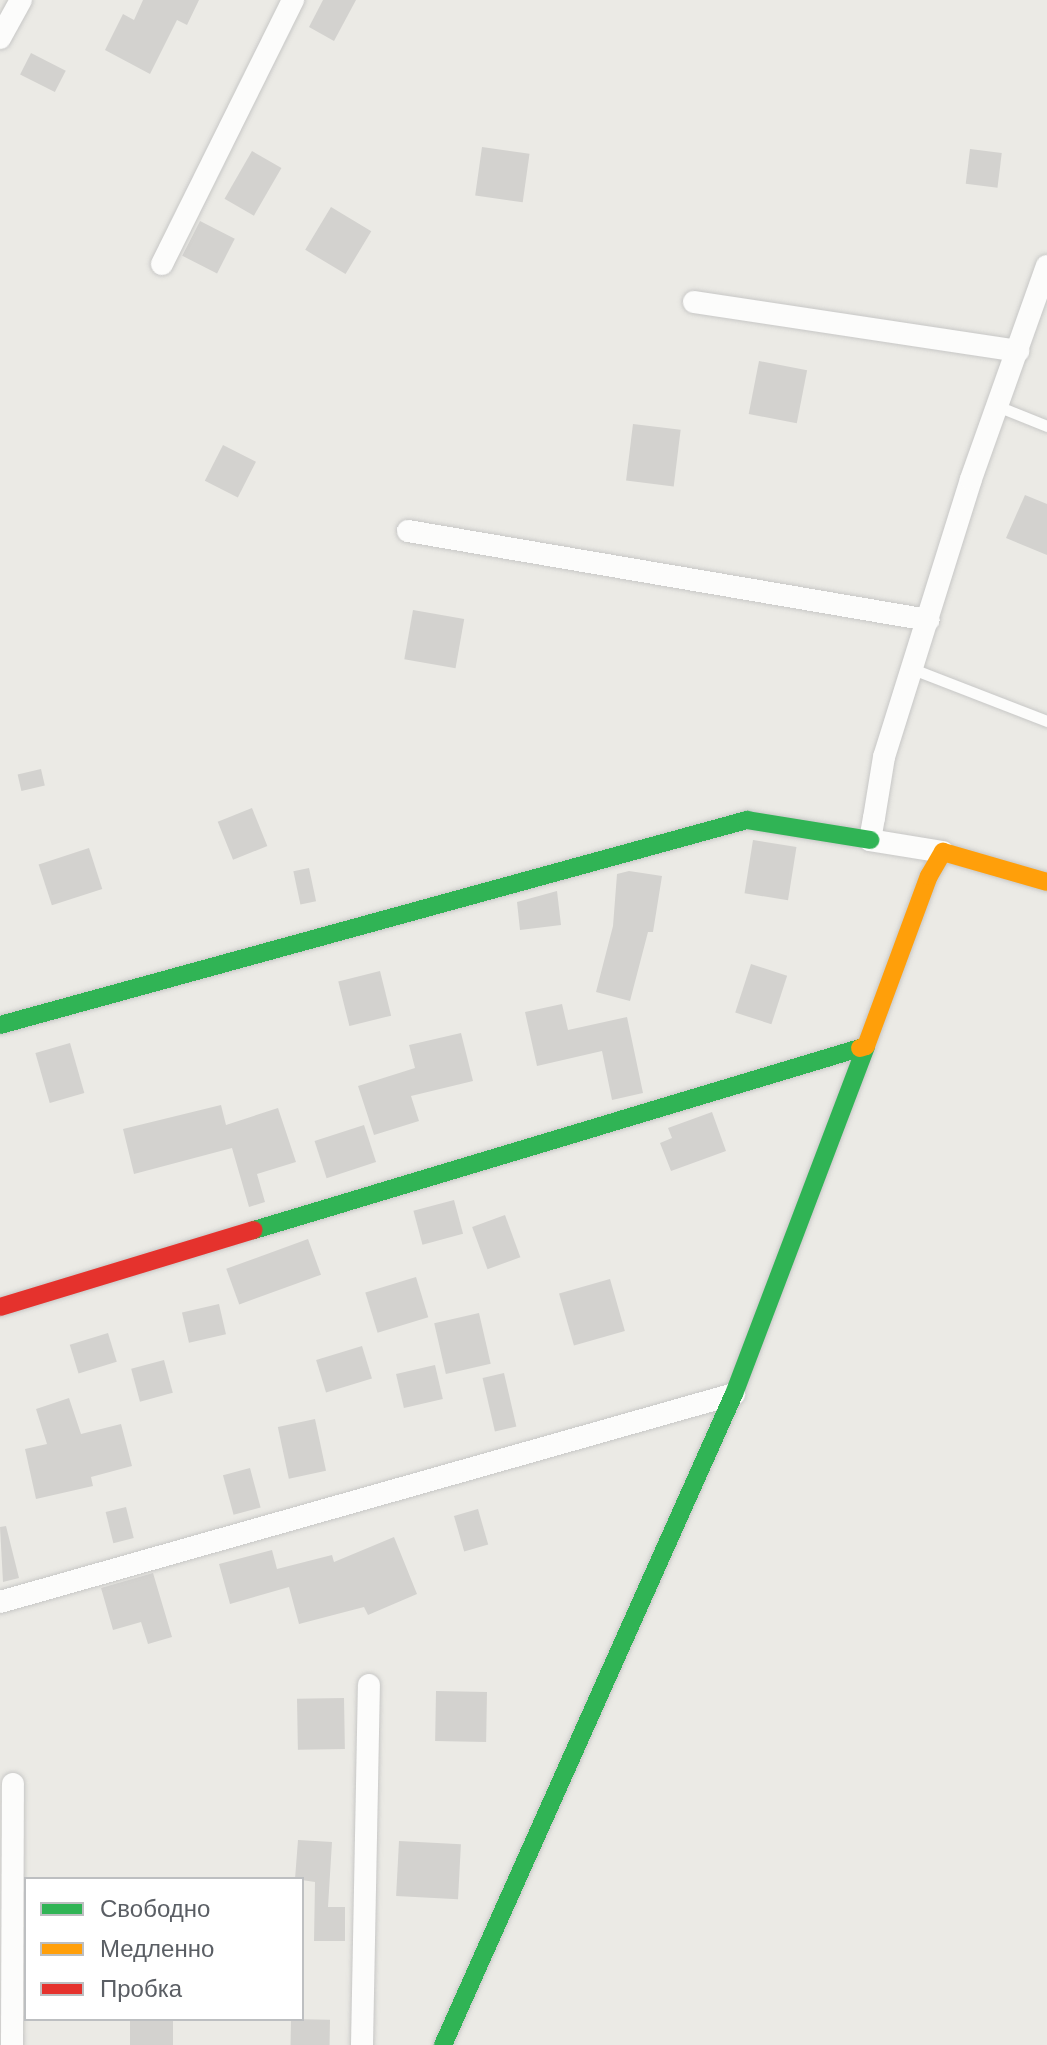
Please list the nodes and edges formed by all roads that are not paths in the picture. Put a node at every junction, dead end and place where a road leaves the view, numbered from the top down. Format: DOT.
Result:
graph roads {
  1 [pos="21,0"];
  2 [pos="293,0"];
  3 [pos="0,38"];
  4 [pos="162,264"];
  5 [pos="1047,266"];
  6 [pos="694,302"];
  7 [pos="1018,351"];
  8 [pos="997,406"];
  9 [pos="1047,426"];
  10 [pos="408,531"];
  11 [pos="928,620"];
  12 [pos="913,669"];
  13 [pos="1047,721"];
  14 [pos="870,840"];
  15 [pos="943,852"];
  16 [pos="1047,882"];
  17 [pos="0,1025"];
  18 [pos="866,1046"];
  19 [pos="0,1307"];
  20 [pos="734,1394"];
  21 [pos="0,1602"];
  22 [pos="369,1685"];
  23 [pos="13,1784"];
  24 [pos="12,2045"];
  25 [pos="362,2045"];
  26 [pos="443,2045"];
  1 -- 3 [label="street"];
  2 -- 4 [label="street"];
  5 -- 7 [label="street"];
  6 -- 7 [label="street"];
  7 -- 8 [label="street"];
  8 -- 9 [label="lane"];
  8 -- 11 [label="street"];
  10 -- 11 [label="street"];
  11 -- 12 [label="street"];
  12 -- 13 [label="lane"];
  12 -- 14 [label="street"];
  14 -- 15 [label="street"];
  14 -- 17 [label="street"];
  15 -- 16 [label="street"];
  15 -- 18 [label="street"];
  18 -- 19 [label="street"];
  18 -- 20 [label="street"];
  20 -- 21 [label="street"];
  20 -- 26 [label="street"];
  22 -- 25 [label="street"];
  23 -- 24 [label="street"];
}
